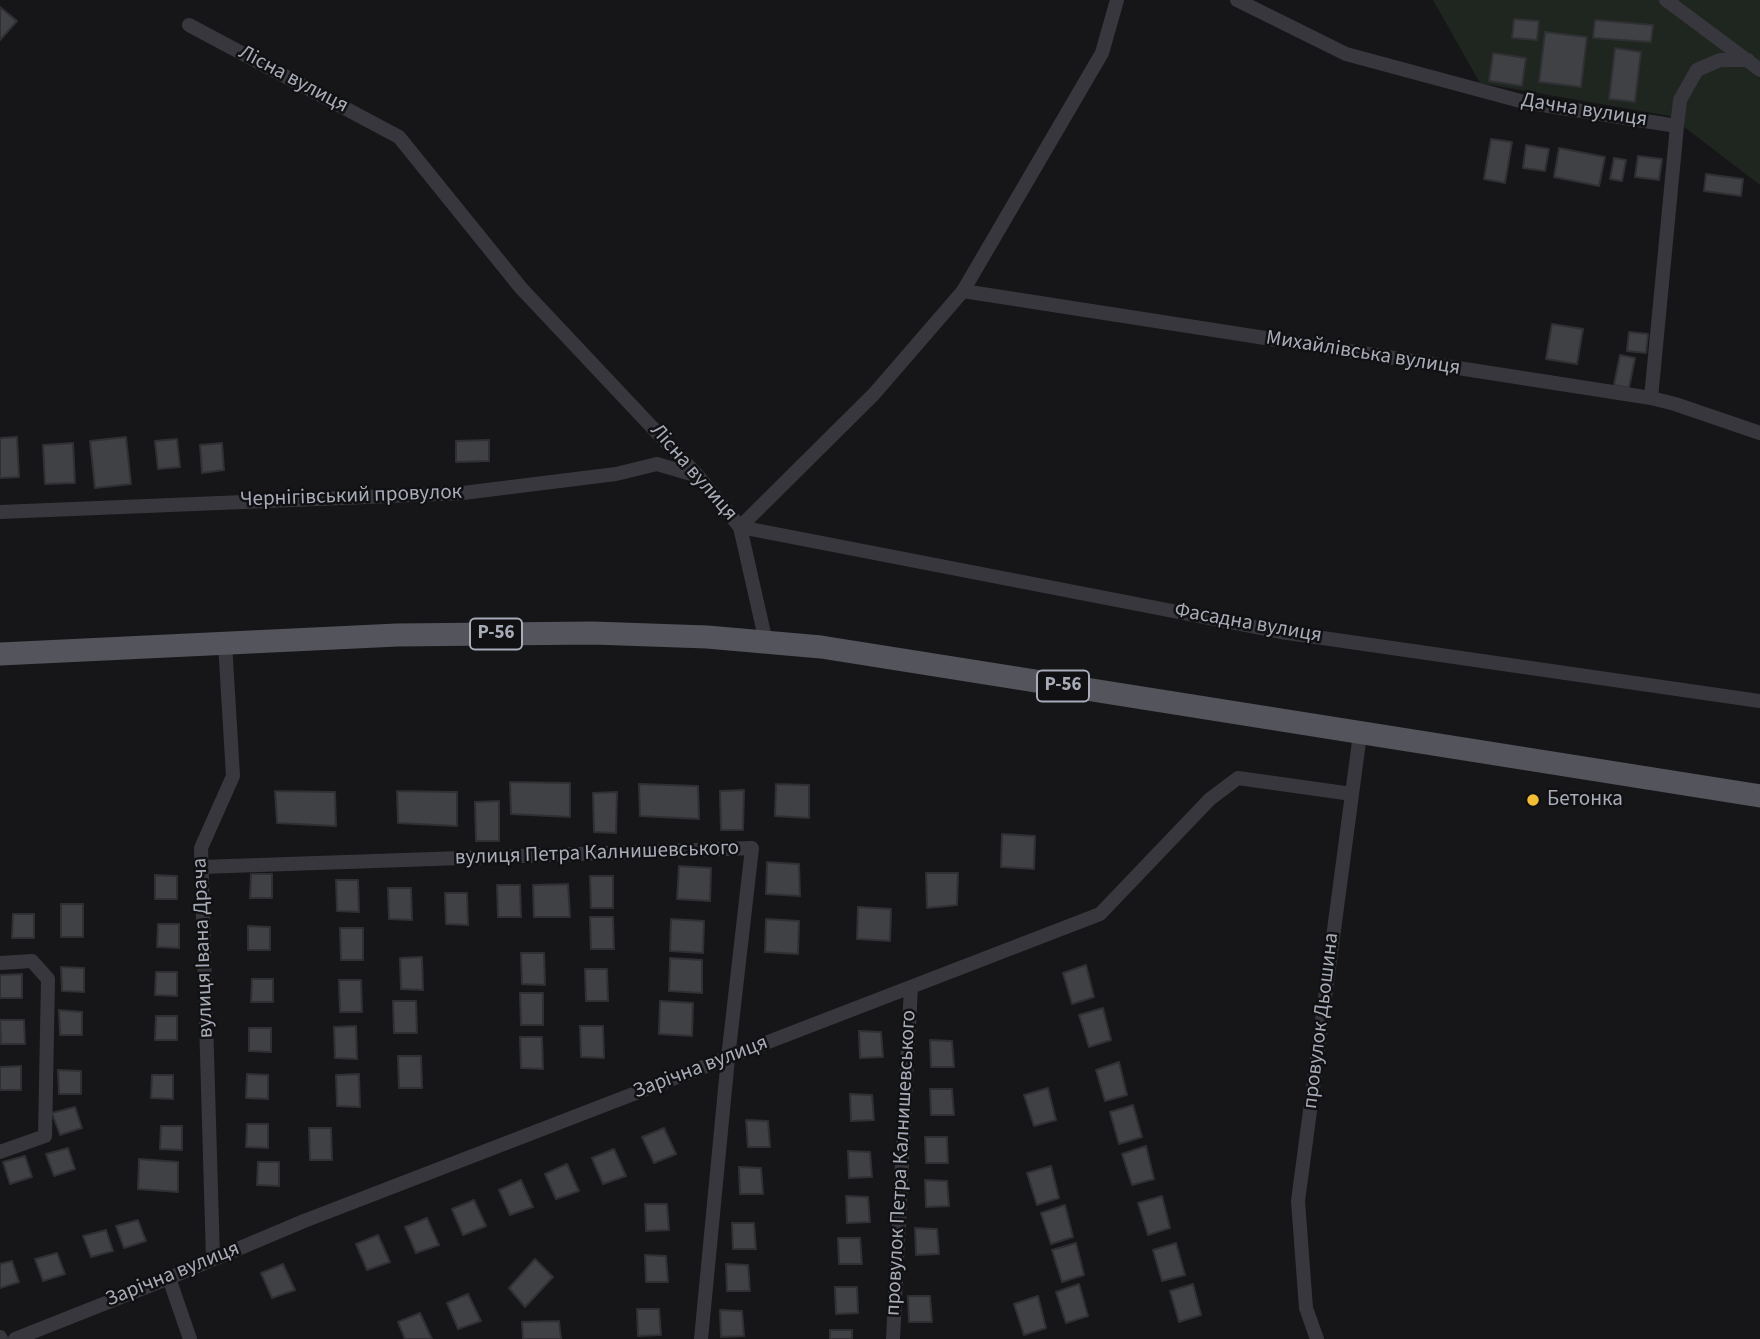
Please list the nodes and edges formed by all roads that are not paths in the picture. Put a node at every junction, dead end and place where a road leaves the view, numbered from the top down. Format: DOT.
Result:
graph roads {
  1 [pos="1118,0"];
  2 [pos="1237,0"];
  3 [pos="1666,0"];
  4 [pos="189,24"];
  5 [pos="1748,60"];
  6 [pos="1760,70"];
  7 [pos="1677,126"];
  8 [pos="963,291"];
  9 [pos="1651,398"];
  10 [pos="1760,433"];
  11 [pos="698,476"];
  12 [pos="0,512"];
  13 [pos="740,527"];
  14 [pos="766,642"];
  15 [pos="225,643"];
  16 [pos="0,654"];
  17 [pos="1760,701"];
  18 [pos="1360,734"];
  19 [pos="1719,789"];
  20 [pos="1760,789"];
  21 [pos="1352,794"];
  22 [pos="1760,796"];
  23 [pos="201,867"];
  24 [pos="0,963"];
  25 [pos="911,987"];
  26 [pos="728,1058"];
  27 [pos="0,1152"];
  28 [pos="214,1259"];
  29 [pos="169,1278"];
  30 [pos="15,1339"];
  31 [pos="190,1339"];
  32 [pos="701,1339"];
  33 [pos="893,1339"];
  34 [pos="1317,1339"];
  1 -- 8 [label="street, Лісна вулиця"];
  2 -- 7 [label="street, Дачна вулиця"];
  3 -- 5 [label="street"];
  4 -- 11 [label="street, Лісна вулиця"];
  5 -- 6 [label="street"];
  5 -- 7 [label="street"];
  7 -- 9 [label="street, Дачна вулиця"];
  8 -- 9 [label="street, Михайлівська вулиця"];
  8 -- 13 [label="street, Лісна вулиця"];
  9 -- 10 [label="street, Михайлівська вулиця"];
  11 -- 12 [label="street, Чернігівський провулок"];
  11 -- 13 [label="street, Лісна вулиця"];
  13 -- 14 [label="street"];
  13 -- 17 [label="street, Фасадна вулиця"];
  14 -- 15 [label="main road, Р-56"];
  14 -- 18 [label="main road, Р-56"];
  15 -- 16 [label="main road, Р-56"];
  15 -- 23 [label="street, вулиця Івана Драча"];
  18 -- 19 [label="main road, Р-56"];
  18 -- 21 [label="street, провулок Дьошина"];
  19 -- 20 [label="main road, Р-56"];
  19 -- 22 [label="main road, Р-56"];
  21 -- 25 [label="street, Зарічна вулиця"];
  21 -- 34 [label="street, провулок Дьошина"];
  23 -- 26 [label="street, вулиця Петра Калнишевського"];
  23 -- 28 [label="street, вулиця Івана Драча"];
  24 -- 27 [label="street"];
  25 -- 26 [label="street, Зарічна вулиця"];
  25 -- 33 [label="street, провулок Петра Калнишевського"];
  26 -- 28 [label="street, Зарічна вулиця"];
  26 -- 32 [label="street, вулиця Петра Калнишевського"];
  28 -- 29 [label="street, Зарічна вулиця"];
  29 -- 30 [label="street, Зарічна вулиця"];
  29 -- 31 [label="street"];
}
